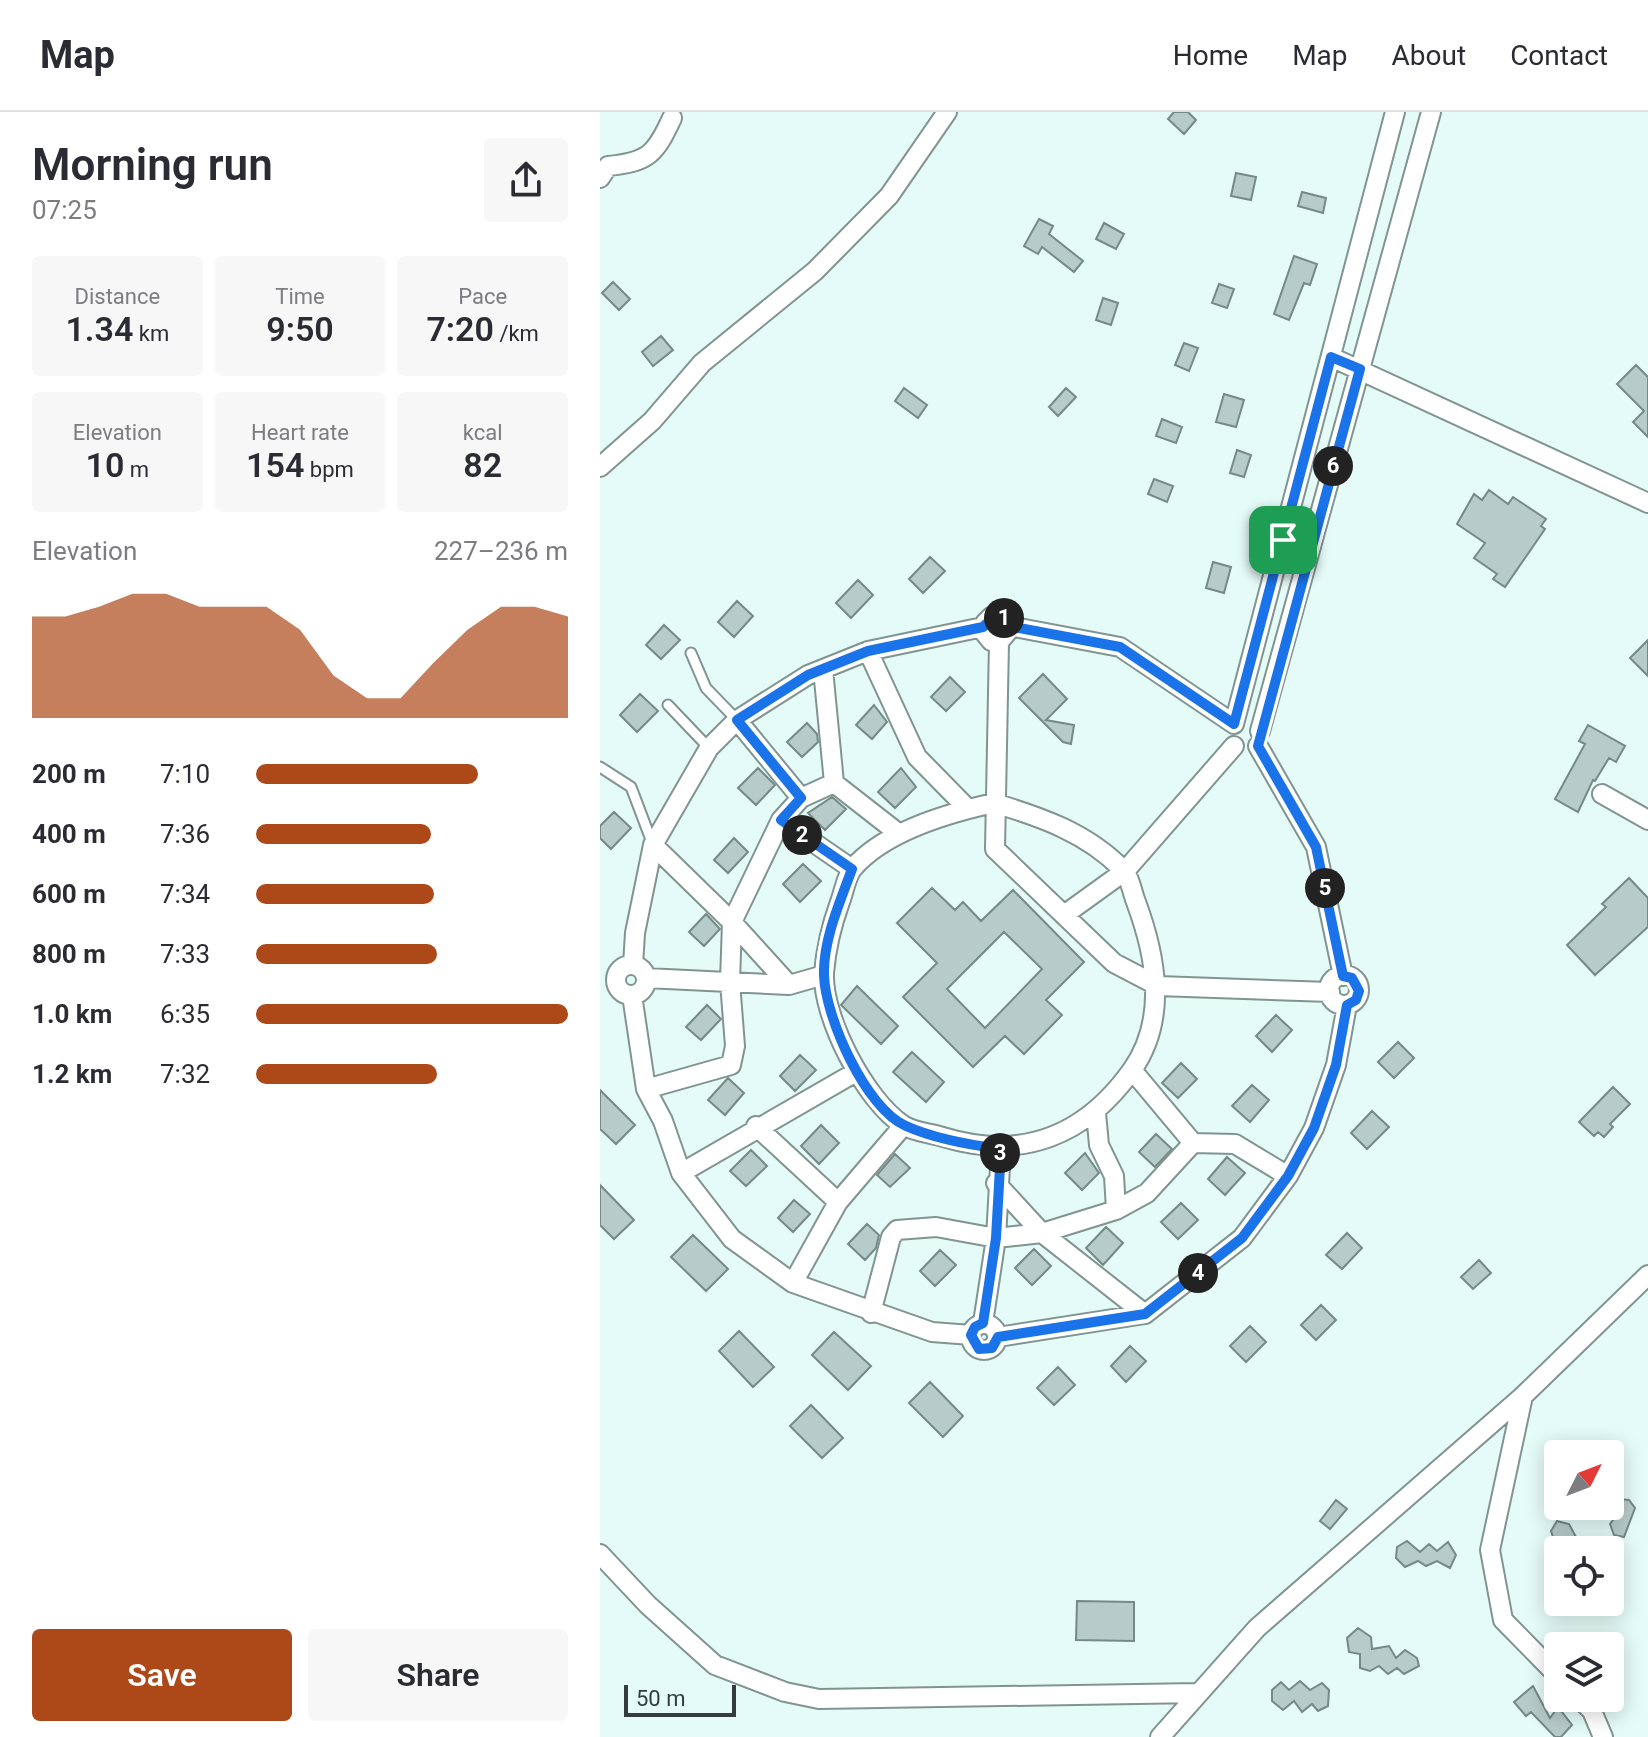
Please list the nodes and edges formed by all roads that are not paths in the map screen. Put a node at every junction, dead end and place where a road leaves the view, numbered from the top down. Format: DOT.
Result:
graph roads {
  1 [pos="947,112"];
  2 [pos="1395,112"];
  3 [pos="1431,112"];
  4 [pos="672,118"];
  5 [pos="600,178"];
  6 [pos="1331,357"];
  7 [pos="1360,369"];
  8 [pos="600,467"];
  9 [pos="1648,503"];
  10 [pos="1004,634"];
  11 [pos="868,651"];
  12 [pos="691,653"];
  13 [pos="823,669"];
  14 [pos="668,705"];
  15 [pos="737,720"];
  16 [pos="1234,724"];
  17 [pos="1259,738"];
  18 [pos="1234,746"];
  19 [pos="709,748"];
  20 [pos="600,767"];
  21 [pos="834,783"];
  22 [pos="1602,794"];
  23 [pos="801,798"];
  24 [pos="994,803"];
  25 [pos="968,809"];
  26 [pos="781,820"];
  27 [pos="1648,820"];
  28 [pos="898,833"];
  29 [pos="653,845"];
  30 [pos="852,869"];
  31 [pos="1125,871"];
  32 [pos="1064,915"];
  33 [pos="732,922"];
  34 [pos="640,972"];
  35 [pos="824,975"];
  36 [pos="1343,976"];
  37 [pos="730,982"];
  38 [pos="789,985"];
  39 [pos="1158,986"];
  40 [pos="1330,992"];
  41 [pos="632,995"];
  42 [pos="1347,1005"];
  43 [pos="1132,1070"];
  44 [pos="856,1072"];
  45 [pos="646,1089"];
  46 [pos="1096,1113"];
  47 [pos="756,1126"];
  48 [pos="903,1126"];
  49 [pos="1193,1143"];
  50 [pos="1001,1149"];
  51 [pos="681,1173"];
  52 [pos="1114,1176"];
  53 [pos="1288,1176"];
  54 [pos="996,1183"];
  55 [pos="1147,1193"];
  56 [pos="838,1202"];
  57 [pos="1116,1210"];
  58 [pos="1042,1233"];
  59 [pos="996,1238"];
  60 [pos="1648,1275"];
  61 [pos="793,1283"];
  62 [pos="871,1313"];
  63 [pos="1145,1314"];
  64 [pos="977,1329"];
  65 [pos="1523,1396"];
  66 [pos="600,1554"];
  67 [pos="1544,1662"];
  68 [pos="1198,1693"];
  69 [pos="1592,1712"];
  70 [pos="1160,1737"];
  71 [pos="1603,1737"];
  1 -- 8 [label="street"];
  2 -- 6 [label="street"];
  3 -- 7 [label="street"];
  4 -- 5 [label="street"];
  6 -- 7 [label="street"];
  6 -- 16 [label="street"];
  7 -- 9 [label="street"];
  7 -- 17 [label="street"];
  10 -- 11 [label="street"];
  10 -- 16 [label="street"];
  10 -- 24 [label="street"];
  11 -- 13 [label="street"];
  11 -- 25 [label="street"];
  12 -- 15 [label="lane"];
  13 -- 15 [label="street"];
  13 -- 21 [label="street"];
  14 -- 19 [label="lane"];
  15 -- 19 [label="street"];
  15 -- 23 [label="street"];
  16 -- 17 [label="street"];
  16 -- 18 [label="street"];
  17 -- 18 [label="street"];
  17 -- 36 [label="street"];
  18 -- 31 [label="street"];
  19 -- 29 [label="street"];
  20 -- 29 [label="lane"];
  21 -- 23 [label="street"];
  21 -- 28 [label="street"];
  22 -- 27 [label="street"];
  23 -- 26 [label="street"];
  24 -- 25 [label="street"];
  24 -- 31 [label="street"];
  24 -- 32 [label="street"];
  25 -- 28 [label="street"];
  26 -- 30 [label="street"];
  26 -- 33 [label="street"];
  28 -- 30 [label="street"];
  29 -- 33 [label="street"];
  29 -- 34 [label="street"];
  30 -- 35 [label="street"];
  31 -- 32 [label="street"];
  31 -- 39 [label="street"];
  32 -- 39 [label="street"];
  33 -- 37 [label="street"];
  33 -- 38 [label="street"];
  34 -- 37 [label="street"];
  34 -- 41 [label="street"];
  34 -- 41 [label="street"];
  35 -- 38 [label="street"];
  35 -- 44 [label="street"];
  36 -- 40 [label="street"];
  36 -- 42 [label="street"];
  37 -- 38 [label="street"];
  37 -- 45 [label="street"];
  39 -- 40 [label="street"];
  39 -- 43 [label="street"];
  40 -- 42 [label="street"];
  41 -- 45 [label="street"];
  42 -- 53 [label="street"];
  43 -- 46 [label="street"];
  43 -- 49 [label="street"];
  44 -- 47 [label="street"];
  44 -- 48 [label="street"];
  45 -- 51 [label="street"];
  46 -- 50 [label="street"];
  46 -- 52 [label="street"];
  47 -- 51 [label="street"];
  47 -- 56 [label="street"];
  48 -- 50 [label="street"];
  48 -- 56 [label="street"];
  49 -- 53 [label="street"];
  49 -- 55 [label="street"];
  50 -- 54 [label="street"];
  51 -- 61 [label="street"];
  52 -- 55 [label="street"];
  52 -- 57 [label="street"];
  53 -- 63 [label="street"];
  54 -- 58 [label="street"];
  54 -- 59 [label="street"];
  55 -- 57 [label="street"];
  56 -- 61 [label="street"];
  57 -- 58 [label="street"];
  58 -- 59 [label="street"];
  58 -- 63 [label="street"];
  59 -- 62 [label="street"];
  59 -- 64 [label="street"];
  60 -- 65 [label="street"];
  61 -- 62 [label="street"];
  62 -- 64 [label="street"];
  63 -- 64 [label="street"];
  65 -- 67 [label="street"];
  65 -- 68 [label="street"];
  66 -- 68 [label="street"];
  68 -- 70 [label="street"];
  69 -- 71 [label="street"];
}
